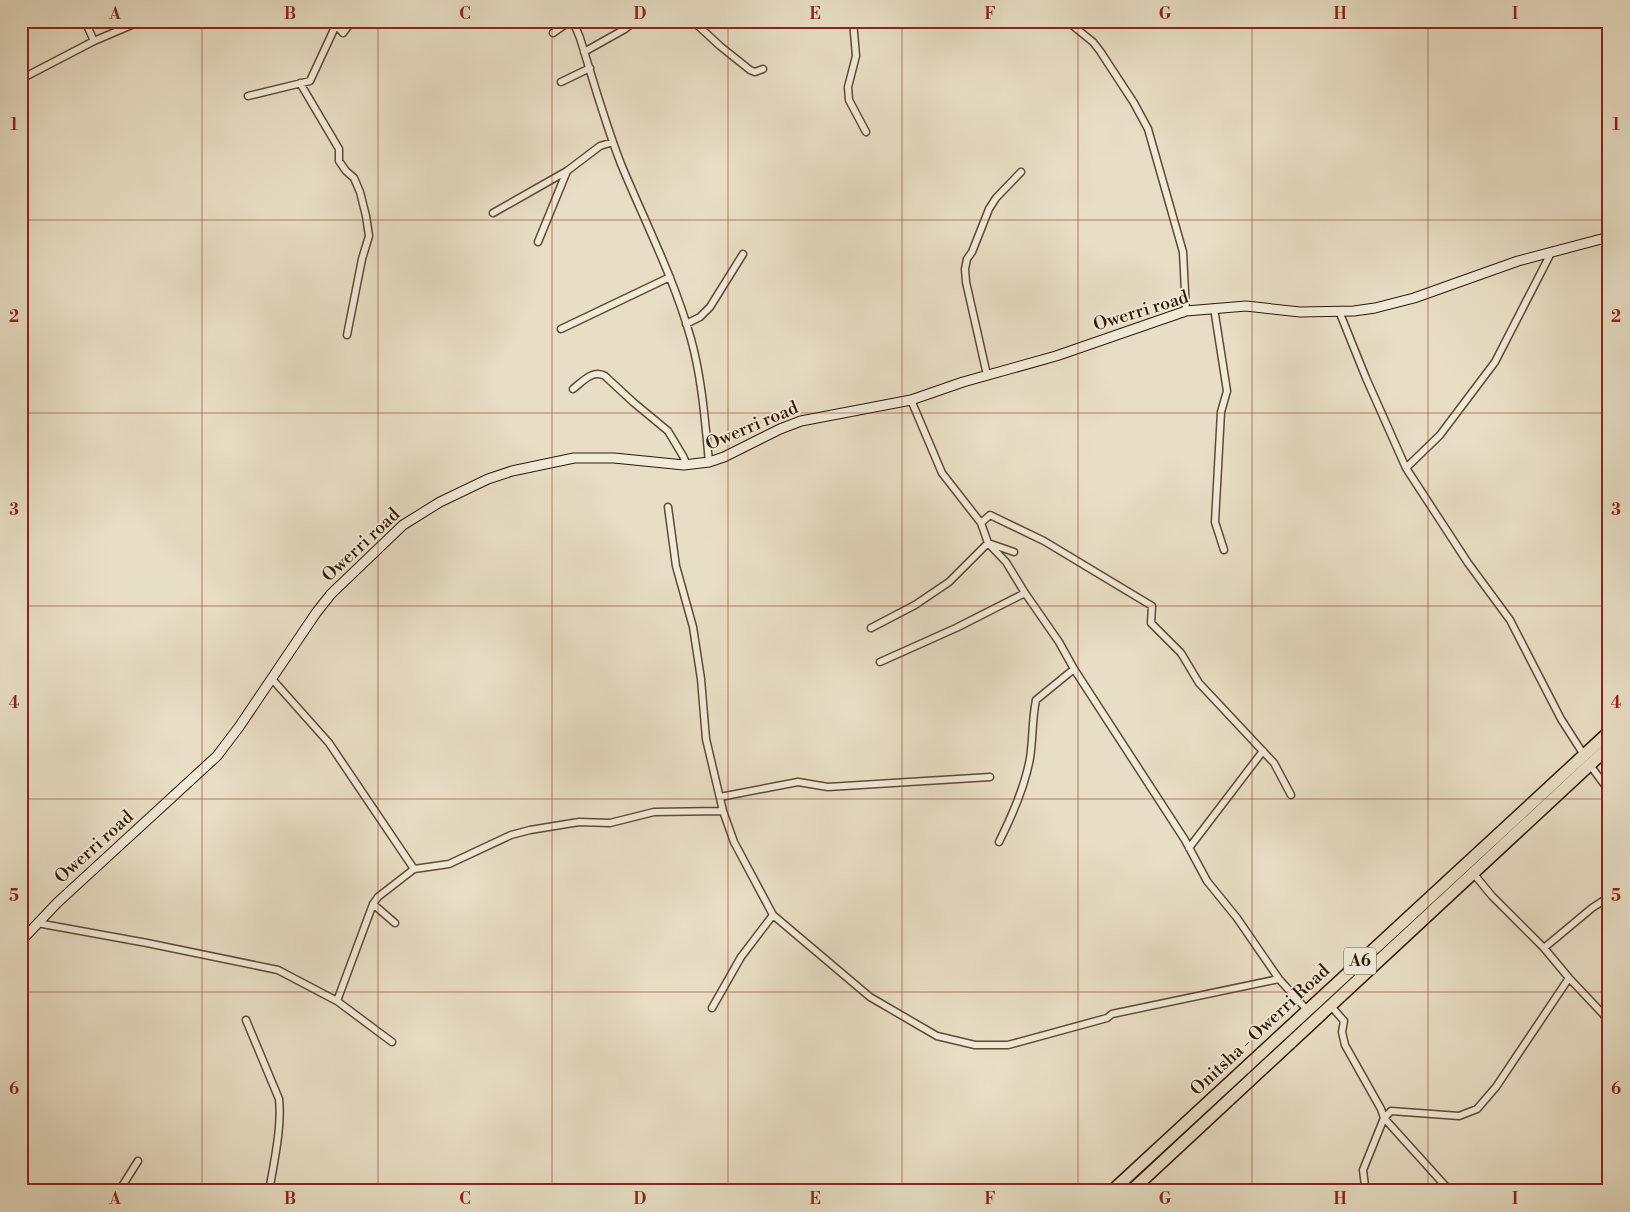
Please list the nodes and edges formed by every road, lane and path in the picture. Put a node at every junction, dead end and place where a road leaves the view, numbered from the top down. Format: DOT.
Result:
graph roads {
  1 [pos="86,21"];
  2 [pos="141,21"];
  3 [pos="352,21"];
  4 [pos="571,21"];
  5 [pos="635,21"];
  6 [pos="693,21"];
  7 [pos="853,21"];
  8 [pos="1067,21"];
  9 [pos="335,23"];
  10 [pos="553,33"];
  11 [pos="94,41"];
  12 [pos="584,52"];
  13 [pos="590,68"];
  14 [pos="763,69"];
  15 [pos="21,79"];
  16 [pos="561,82"];
  17 [pos="300,84"];
  18 [pos="248,96"];
  19 [pos="866,132"];
  20 [pos="613,142"];
  21 [pos="567,171"];
  22 [pos="1021,172"];
  23 [pos="493,212"];
  24 [pos="1609,237"];
  25 [pos="538,242"];
  26 [pos="1552,251"];
  27 [pos="743,254"];
  28 [pos="670,277"];
  29 [pos="1214,308"];
  30 [pos="1186,311"];
  31 [pos="1339,311"];
  32 [pos="686,324"];
  33 [pos="561,329"];
  34 [pos="347,335"];
  35 [pos="987,376"];
  36 [pos="573,389"];
  37 [pos="910,400"];
  38 [pos="709,462"];
  39 [pos="687,465"];
  40 [pos="1406,468"];
  41 [pos="668,507"];
  42 [pos="981,523"];
  43 [pos="988,543"];
  44 [pos="1224,550"];
  45 [pos="1014,552"];
  46 [pos="1025,593"];
  47 [pos="871,628"];
  48 [pos="880,662"];
  49 [pos="1074,669"];
  50 [pos="272,679"];
  51 [pos="1609,732"];
  52 [pos="1609,747"];
  53 [pos="1263,751"];
  54 [pos="1587,760"];
  55 [pos="990,777"];
  56 [pos="1609,791"];
  57 [pos="1291,795"];
  58 [pos="720,797"];
  59 [pos="723,810"];
  60 [pos="999,842"];
  61 [pos="1189,848"];
  62 [pos="414,869"];
  63 [pos="1473,873"];
  64 [pos="1609,897"];
  65 [pos="373,904"];
  66 [pos="773,915"];
  67 [pos="37,923"];
  68 [pos="395,923"];
  69 [pos="21,941"];
  70 [pos="1544,948"];
  71 [pos="1569,978"];
  72 [pos="1280,979"];
  73 [pos="337,1002"];
  74 [pos="1330,1006"];
  75 [pos="712,1008"];
  76 [pos="1307,1010"];
  77 [pos="246,1020"];
  78 [pos="1609,1023"];
  79 [pos="392,1042"];
  80 [pos="1384,1118"];
  81 [pos="138,1161"];
  82 [pos="119,1191"];
  83 [pos="269,1191"];
  84 [pos="1112,1191"];
  85 [pos="1131,1191"];
  86 [pos="1368,1191"];
  87 [pos="1450,1191"];
  1 -- 11 [label="street"];
  2 -- 11 [label="street"];
  3 -- 9 [label="street"];
  4 -- 10 [label="street"];
  4 -- 12 [label="street"];
  5 -- 12 [label="street"];
  6 -- 14 [label="street"];
  7 -- 19 [label="street"];
  8 -- 30 [label="street"];
  9 -- 17 [label="street"];
  11 -- 15 [label="street"];
  12 -- 13 [label="street"];
  13 -- 16 [label="street"];
  13 -- 20 [label="street"];
  17 -- 18 [label="street"];
  17 -- 34 [label="street"];
  20 -- 21 [label="street"];
  20 -- 28 [label="street"];
  21 -- 23 [label="street"];
  21 -- 25 [label="street"];
  22 -- 35 [label="street"];
  24 -- 26 [label="main road, Owerri road"];
  26 -- 31 [label="main road, Owerri road"];
  26 -- 40 [label="street"];
  27 -- 32 [label="street"];
  28 -- 32 [label="street"];
  28 -- 33 [label="street"];
  29 -- 30 [label="main road, Owerri road"];
  29 -- 31 [label="main road, Owerri road"];
  29 -- 44 [label="street"];
  30 -- 35 [label="main road, Owerri road"];
  31 -- 40 [label="street"];
  32 -- 38 [label="street"];
  35 -- 37 [label="main road, Owerri road"];
  36 -- 39 [label="street"];
  37 -- 38 [label="main road, Owerri road"];
  37 -- 42 [label="street"];
  38 -- 39 [label="main road, Owerri road"];
  39 -- 50 [label="main road, Owerri road"];
  40 -- 54 [label="street"];
  41 -- 58 [label="street"];
  42 -- 43 [label="street"];
  42 -- 53 [label="street"];
  43 -- 45 [label="street"];
  43 -- 46 [label="street"];
  43 -- 47 [label="street"];
  46 -- 48 [label="street"];
  46 -- 49 [label="street"];
  49 -- 60 [label="street"];
  49 -- 61 [label="street"];
  50 -- 62 [label="street"];
  50 -- 67 [label="main road, Owerri road"];
  51 -- 54 [label="highway, Onitsha - Owerri Road / A6"];
  52 -- 54 [label="highway, Onitsha - Owerri Road / A6"];
  53 -- 57 [label="street"];
  53 -- 61 [label="street"];
  54 -- 56 [label="street"];
  54 -- 63 [label="highway, Onitsha - Owerri Road / A6"];
  54 -- 76 [label="highway, Onitsha - Owerri Road / A6"];
  55 -- 58 [label="street"];
  58 -- 59 [label="street"];
  59 -- 62 [label="street"];
  59 -- 66 [label="street"];
  61 -- 72 [label="street"];
  62 -- 65 [label="street"];
  63 -- 70 [label="street"];
  63 -- 74 [label="highway, Onitsha - Owerri Road / A6"];
  64 -- 70 [label="street"];
  65 -- 68 [label="street"];
  65 -- 73 [label="street"];
  66 -- 72 [label="street"];
  66 -- 75 [label="street"];
  67 -- 69 [label="main road, Owerri road"];
  67 -- 73 [label="street"];
  70 -- 71 [label="street"];
  71 -- 78 [label="street"];
  71 -- 80 [label="street"];
  72 -- 76 [label="street"];
  73 -- 79 [label="street"];
  74 -- 80 [label="street"];
  74 -- 85 [label="highway, Onitsha - Owerri Road / A6"];
  76 -- 84 [label="highway, Onitsha - Owerri Road / A6"];
  77 -- 83 [label="street"];
  80 -- 86 [label="street"];
  80 -- 87 [label="street"];
  81 -- 82 [label="street"];
}
